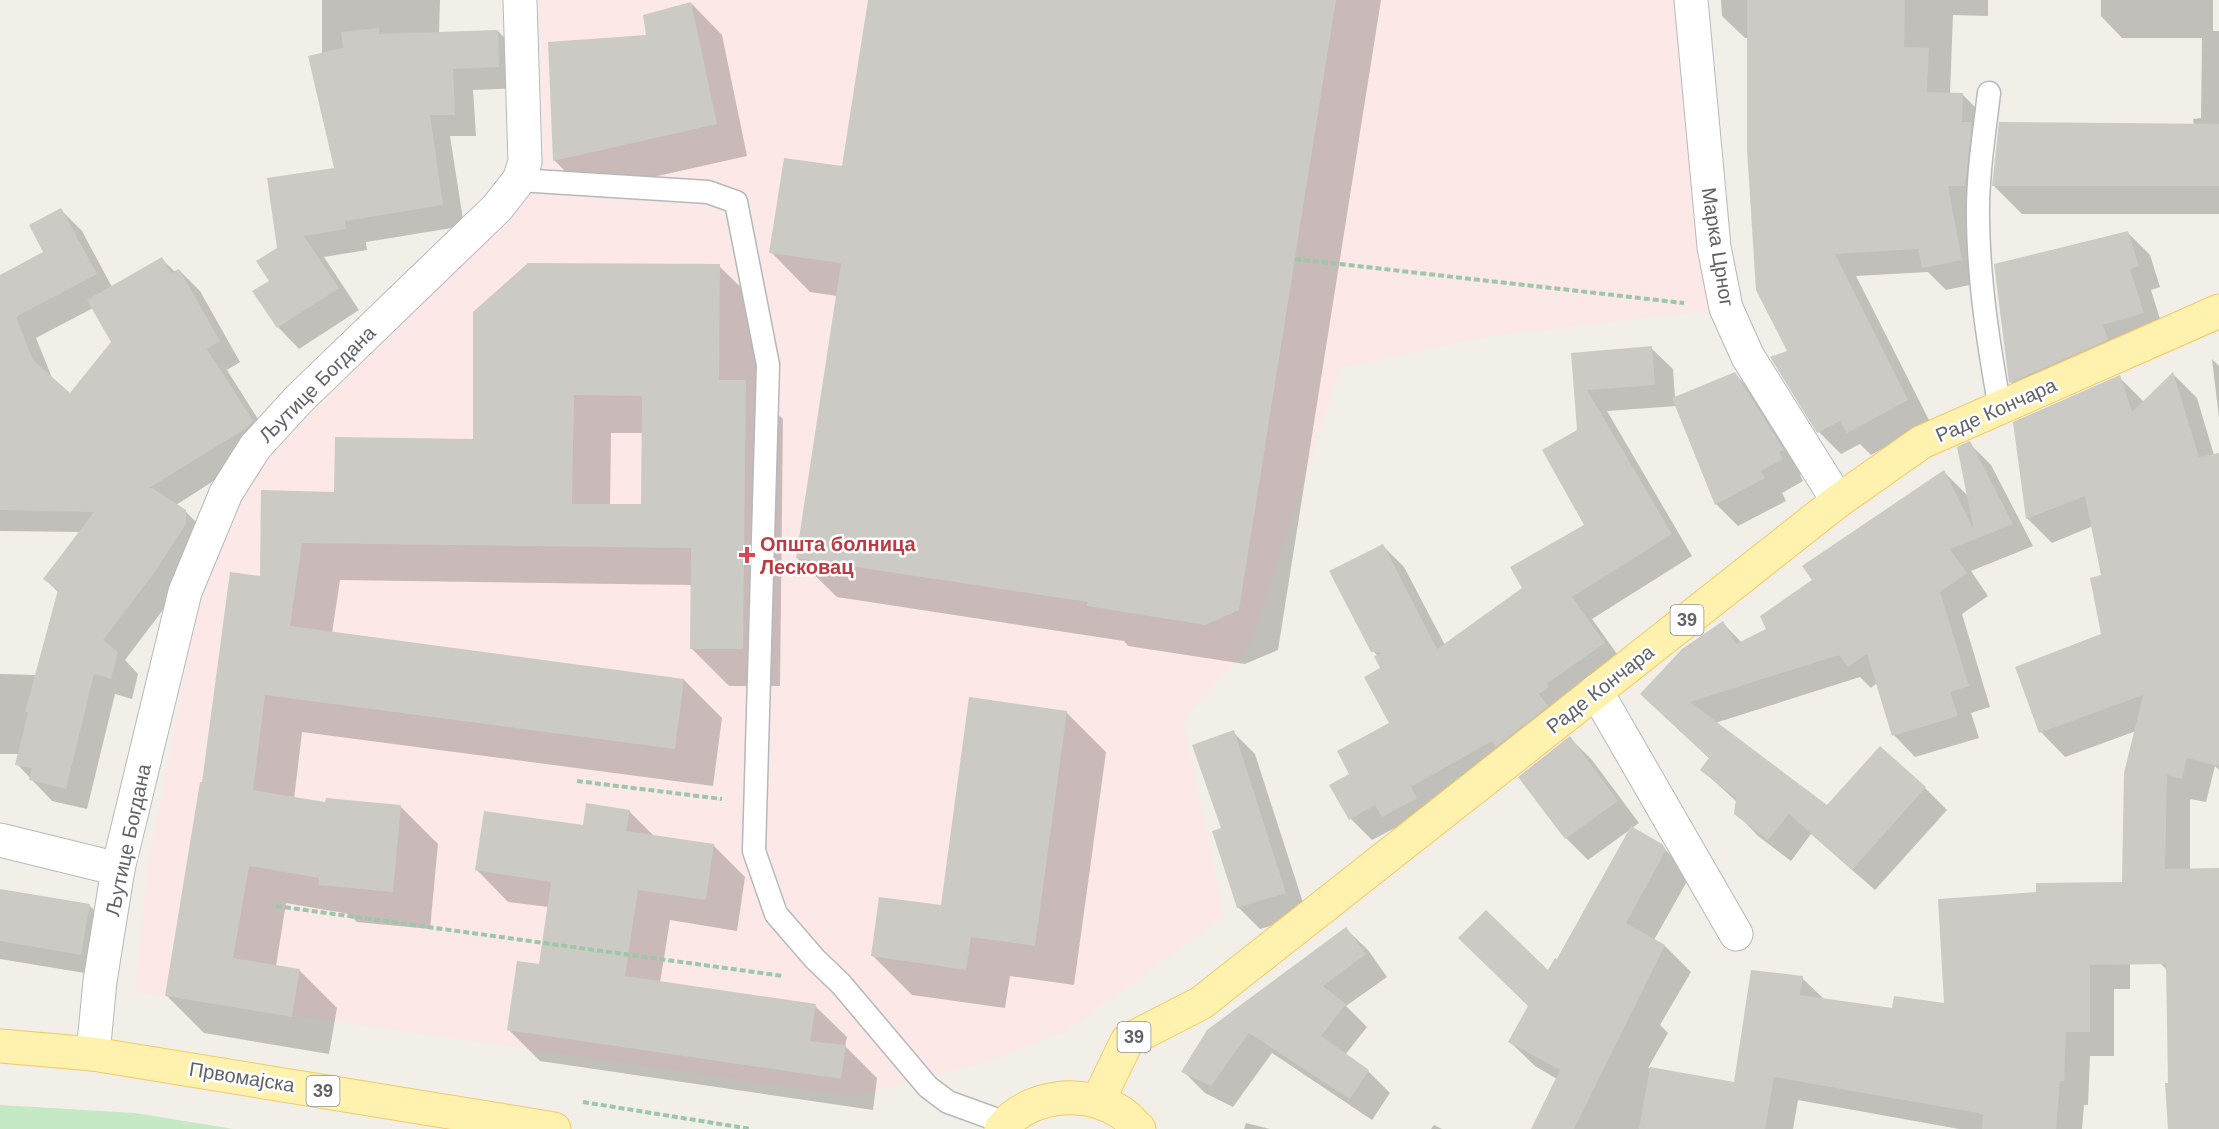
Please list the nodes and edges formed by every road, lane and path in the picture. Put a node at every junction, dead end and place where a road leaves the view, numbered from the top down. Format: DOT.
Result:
graph roads {
  1 [pos="519,0"];
  2 [pos="1691,0"];
  3 [pos="1989,93"];
  4 [pos="519,180"];
  5 [pos="1295,259"];
  6 [pos="1726,308"];
  7 [pos="2219,311"];
  8 [pos="2000,409"];
  9 [pos="1838,501"];
  10 [pos="1596,692"];
  11 [pos="577,781"];
  12 [pos="756,803"];
  13 [pos="0,840"];
  14 [pos="118,869"];
  15 [pos="276,906"];
  16 [pos="1736,934"];
  17 [pos="841,984"];
  18 [pos="0,1046"];
  19 [pos="93,1054"];
  20 [pos="1098,1101"];
  21 [pos="1003,1126"];
  22 [pos="554,1129"];
  23 [pos="1139,1129"];
  1 -- 4 [label="street, Љутице Богдана"];
  2 -- 6 [label="street, Марка Црног"];
  3 -- 8 [label="lane"];
  4 -- 12 [label="lane"];
  4 -- 14 [label="street, Љутице Богдана"];
  5 -- 6 [label="path"];
  6 -- 9 [label="street, Марка Црног"];
  7 -- 8 [label="main road, Раде Кончара / 39"];
  8 -- 9 [label="main road, Раде Кончара / 39"];
  9 -- 10 [label="main road, Раде Кончара / 39"];
  10 -- 16 [label="street"];
  10 -- 20 [label="main road, Раде Кончара / 39"];
  11 -- 12 [label="path"];
  12 -- 17 [label="lane"];
  13 -- 14 [label="street"];
  14 -- 19 [label="street, Љутице Богдана"];
  15 -- 17 [label="path"];
  17 -- 21 [label="lane"];
  18 -- 19 [label="main road, Првомајска / 39"];
  19 -- 22 [label="main road, Првомајска / 39"];
  20 -- 21 [label="main road"];
  20 -- 23 [label="main road"];
}
